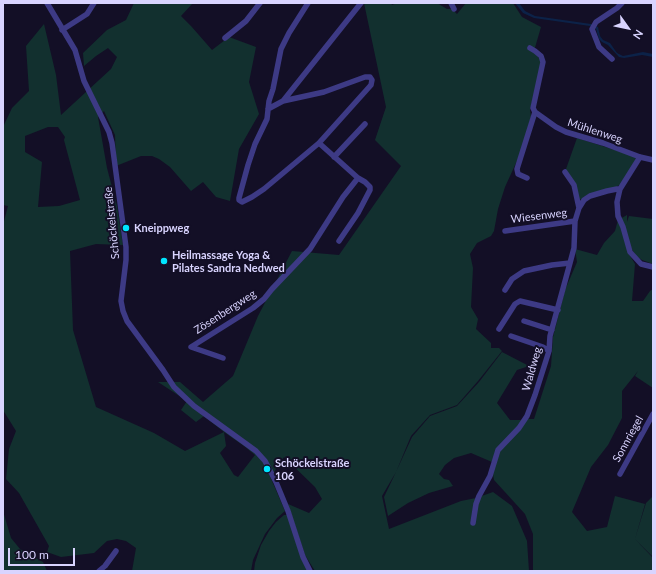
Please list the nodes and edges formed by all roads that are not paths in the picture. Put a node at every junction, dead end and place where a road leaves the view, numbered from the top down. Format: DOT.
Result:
graph roads {
  1 [pos="47,3"];
  2 [pos="94,3"];
  3 [pos="260,3"];
  4 [pos="308,3"];
  5 [pos="361,3"];
  6 [pos="451,3"];
  7 [pos="622,3"];
  8 [pos="454,9"];
  9 [pos="62,30"];
  10 [pos="225,38"];
  11 [pos="533,49"];
  12 [pos="612,59"];
  13 [pos="283,101"];
  14 [pos="268,109"];
  15 [pos="535,112"];
  16 [pos="366,124"];
  17 [pos="319,143"];
  18 [pos="334,157"];
  19 [pos="640,157"];
  20 [pos="653,160"];
  21 [pos="565,172"];
  22 [pos="358,178"];
  23 [pos="527,178"];
  24 [pos="620,189"];
  25 [pos="579,208"];
  26 [pos="575,221"];
  27 [pos="505,230"];
  28 [pos="339,241"];
  29 [pos="570,263"];
  30 [pos="653,267"];
  31 [pos="505,290"];
  32 [pos="558,310"];
  33 [pos="524,321"];
  34 [pos="499,329"];
  35 [pos="552,330"];
  36 [pos="511,336"];
  37 [pos="549,351"];
  38 [pos="224,358"];
  39 [pos="653,414"];
  40 [pos="620,474"];
  41 [pos="473,523"];
  42 [pos="116,551"];
  43 [pos="99,571"];
  44 [pos="310,571"];
  1 -- 9 [label="street, Schöckelstraße"];
  2 -- 9 [label="street"];
  3 -- 10 [label="street"];
  4 -- 14 [label="street"];
  5 -- 13 [label="street"];
  6 -- 8 [label="street"];
  7 -- 12 [label="street"];
  9 -- 44 [label="street, Schöckelstraße"];
  11 -- 15 [label="street"];
  13 -- 14 [label="street"];
  13 -- 17 [label="street"];
  14 -- 17 [label="street"];
  15 -- 19 [label="street, Mühlenweg"];
  15 -- 23 [label="street"];
  16 -- 18 [label="street"];
  17 -- 18 [label="street"];
  18 -- 22 [label="street"];
  19 -- 20 [label="street, Mühlenweg"];
  19 -- 24 [label="street"];
  21 -- 25 [label="street, Waldweg"];
  22 -- 28 [label="street"];
  22 -- 38 [label="street, Zösenbergweg"];
  24 -- 25 [label="street"];
  24 -- 30 [label="street"];
  25 -- 26 [label="street, Waldweg"];
  26 -- 27 [label="street, Wiesenweg"];
  26 -- 29 [label="street, Waldweg"];
  29 -- 31 [label="street"];
  29 -- 32 [label="street, Waldweg"];
  32 -- 34 [label="street"];
  32 -- 35 [label="street, Waldweg"];
  33 -- 35 [label="street"];
  35 -- 37 [label="street, Waldweg"];
  36 -- 37 [label="street"];
  37 -- 41 [label="street, Waldweg"];
  39 -- 40 [label="street, Sonnriegel"];
  42 -- 43 [label="street"];
}
